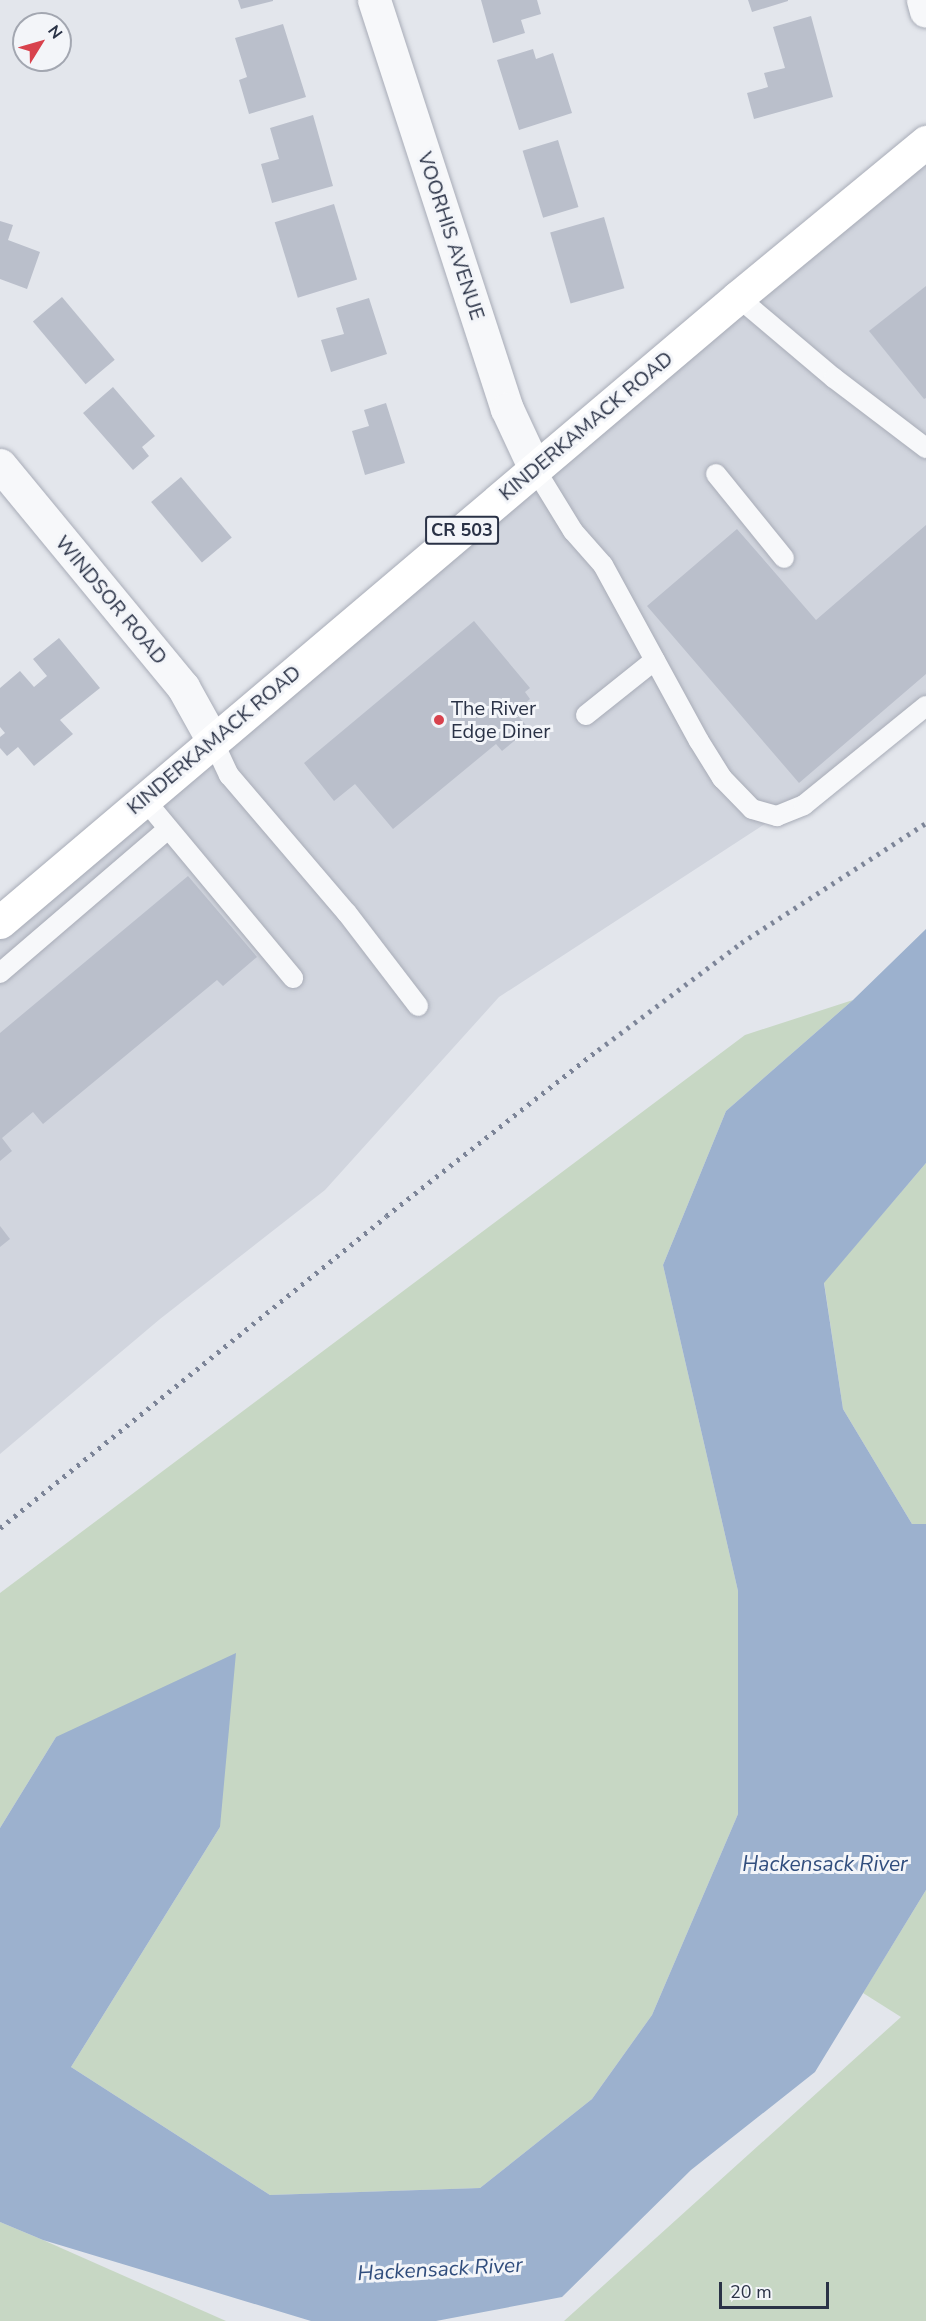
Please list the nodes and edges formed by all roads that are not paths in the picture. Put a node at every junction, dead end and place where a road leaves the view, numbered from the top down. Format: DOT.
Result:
graph roads {
  1 [pos="374,0"];
  2 [pos="923,0"];
  3 [pos="926,11"];
  4 [pos="926,142"];
  5 [pos="738,297"];
  6 [pos="926,448"];
  7 [pos="0,465"];
  8 [pos="535,469"];
  9 [pos="716,474"];
  10 [pos="784,558"];
  11 [pos="655,660"];
  12 [pos="926,706"];
  13 [pos="585,715"];
  14 [pos="213,741"];
  15 [pos="144,800"];
  16 [pos="168,829"];
  17 [pos="0,922"];
  18 [pos="0,973"];
  19 [pos="293,978"];
  20 [pos="418,1006"];
  1 -- 8 [label="street, VOORHIS AVENUE"];
  2 -- 3 [label="street"];
  4 -- 5 [label="main road, KINDERKAMACK ROAD / CR 503"];
  5 -- 6 [label="lane"];
  5 -- 8 [label="main road, KINDERKAMACK ROAD / CR 503"];
  7 -- 14 [label="street, WINDSOR ROAD"];
  8 -- 11 [label="lane"];
  8 -- 14 [label="main road, KINDERKAMACK ROAD / CR 503"];
  9 -- 10 [label="lane"];
  11 -- 12 [label="lane"];
  11 -- 13 [label="lane"];
  14 -- 15 [label="main road, KINDERKAMACK ROAD / CR 503"];
  14 -- 20 [label="lane"];
  15 -- 16 [label="lane"];
  15 -- 17 [label="main road, KINDERKAMACK ROAD / CR 503"];
  16 -- 18 [label="lane"];
  16 -- 19 [label="lane"];
}
